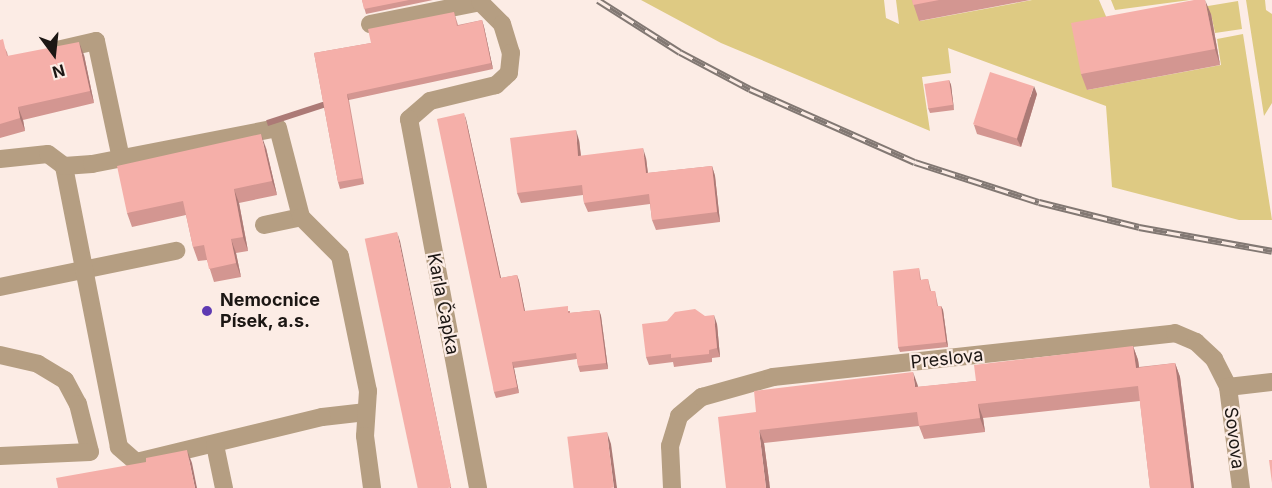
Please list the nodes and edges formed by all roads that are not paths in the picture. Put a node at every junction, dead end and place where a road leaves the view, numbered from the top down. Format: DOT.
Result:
graph roads {
  1 [pos="370,24"];
  2 [pos="40,53"];
  3 [pos="0,159"];
  4 [pos="121,159"];
  5 [pos="64,166"];
  6 [pos="301,217"];
  7 [pos="264,225"];
  8 [pos="176,251"];
  9 [pos="82,270"];
  10 [pos="0,287"];
  11 [pos="0,356"];
  12 [pos="1272,382"];
  13 [pos="1228,387"];
  14 [pos="366,412"];
  15 [pos="216,445"];
  16 [pos="119,447"];
  17 [pos="90,452"];
  18 [pos="0,456"];
  19 [pos="224,488"];
  20 [pos="372,488"];
  21 [pos="478,488"];
  22 [pos="672,488"];
  23 [pos="1241,488"];
  1 -- 21 [label="street, Karla Čapka"];
  2 -- 4 [label="street"];
  3 -- 5 [label="street"];
  4 -- 5 [label="street"];
  4 -- 6 [label="street"];
  5 -- 9 [label="street"];
  6 -- 7 [label="street"];
  6 -- 14 [label="street"];
  8 -- 9 [label="street"];
  9 -- 10 [label="street"];
  9 -- 16 [label="street"];
  11 -- 17 [label="street"];
  12 -- 13 [label="street"];
  13 -- 22 [label="street, Preslova"];
  13 -- 23 [label="street, Sovova"];
  14 -- 15 [label="street"];
  14 -- 20 [label="street"];
  15 -- 16 [label="street"];
  15 -- 19 [label="street"];
  16 -- 17 [label="street"];
  17 -- 18 [label="street"];
}
